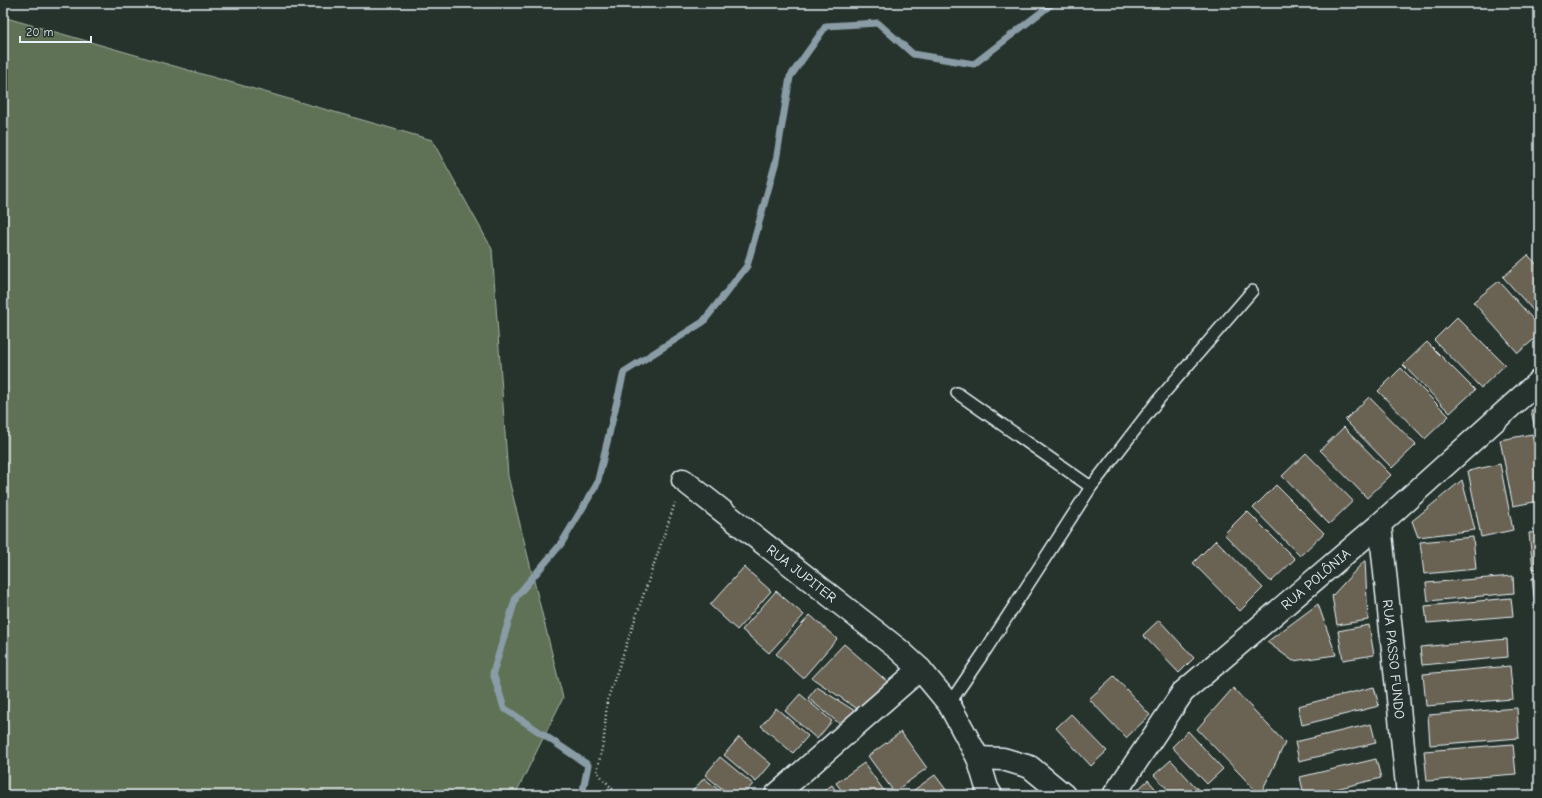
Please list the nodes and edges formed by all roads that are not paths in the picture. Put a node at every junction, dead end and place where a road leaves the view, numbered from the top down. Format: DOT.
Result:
graph roads {
  1 [pos="1252,291"];
  2 [pos="1539,381"];
  3 [pos="957,393"];
  4 [pos="683,480"];
  5 [pos="1091,487"];
  6 [pos="1380,524"];
  7 [pos="920,668"];
  8 [pos="949,704"];
  9 [pos="978,758"];
  10 [pos="776,795"];
  11 [pos="991,795"];
  12 [pos="1064,795"];
  13 [pos="1114,795"];
  14 [pos="1408,795"];
  1 -- 5 [label="lane"];
  2 -- 6 [label="street, RUA POLÔNIA"];
  3 -- 5 [label="lane"];
  4 -- 7 [label="street, RUA JUPITER"];
  5 -- 8 [label="lane"];
  6 -- 13 [label="street, RUA POLÔNIA"];
  6 -- 14 [label="street, RUA PASSO FUNDO"];
  7 -- 8 [label="street, RUA JUPITER"];
  7 -- 10 [label="street"];
  8 -- 9 [label="street, RUA JUPITER"];
  9 -- 11 [label="street, RUA JUPITER"];
  9 -- 12 [label="street"];
}
